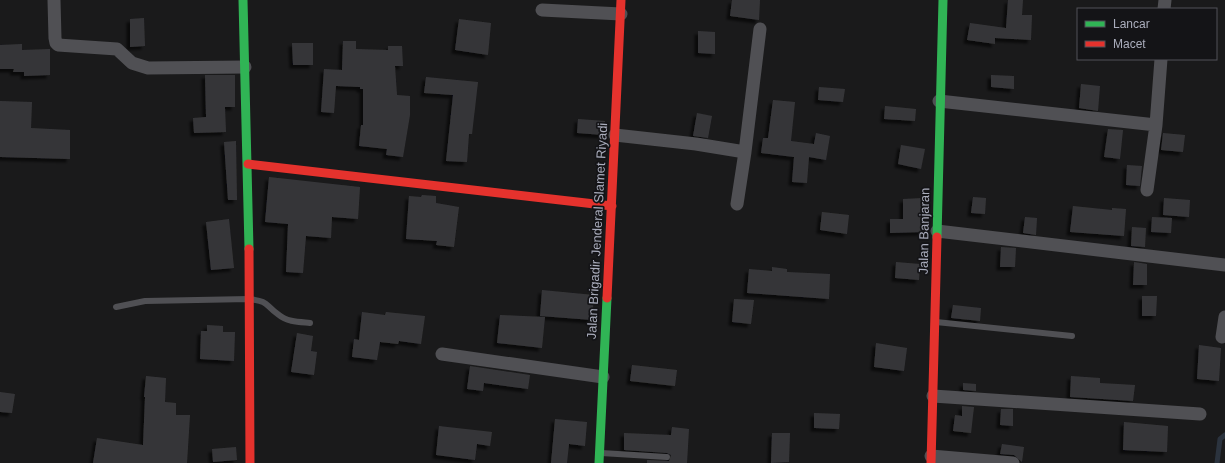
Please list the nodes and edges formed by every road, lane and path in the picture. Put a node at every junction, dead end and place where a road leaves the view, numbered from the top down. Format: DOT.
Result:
graph roads {
  1 [pos="54,0"];
  2 [pos="243,0"];
  3 [pos="621,0"];
  4 [pos="943,0"];
  5 [pos="542,10"];
  6 [pos="621,14"];
  7 [pos="760,29"];
  8 [pos="1161,60"];
  9 [pos="245,67"];
  10 [pos="939,101"];
  11 [pos="1156,125"];
  12 [pos="615,135"];
  13 [pos="745,152"];
  14 [pos="248,164"];
  15 [pos="1147,190"];
  16 [pos="737,204"];
  17 [pos="612,206"];
  18 [pos="937,231"];
  19 [pos="1225,265"];
  20 [pos="249,298"];
  21 [pos="116,307"];
  22 [pos="1225,317"];
  23 [pos="935,321"];
  24 [pos="310,323"];
  25 [pos="1072,336"];
  26 [pos="1222,337"];
  27 [pos="442,354"];
  28 [pos="604,377"];
  29 [pos="933,396"];
  30 [pos="1200,414"];
  31 [pos="600,453"];
  32 [pos="667,457"];
  33 [pos="931,459"];
  34 [pos="250,463"];
  35 [pos="599,463"];
  36 [pos="1013,463"];
  1 -- 9 [label="street"];
  2 -- 9 [label="street"];
  3 -- 6 [label="street, Jalan Brigadir Jenderal Slamet Riyadi"];
  4 -- 10 [label="street, Jalan Banjaran"];
  5 -- 6 [label="street"];
  6 -- 12 [label="street, Jalan Brigadir Jenderal Slamet Riyadi"];
  7 -- 13 [label="street"];
  8 -- 11 [label="street"];
  9 -- 14 [label="street"];
  10 -- 11 [label="street"];
  10 -- 18 [label="street, Jalan Banjaran"];
  11 -- 15 [label="street"];
  12 -- 13 [label="street"];
  12 -- 17 [label="street, Jalan Brigadir Jenderal Slamet Riyadi"];
  13 -- 16 [label="street"];
  14 -- 17 [label="street"];
  14 -- 20 [label="street"];
  17 -- 28 [label="street, Jalan Brigadir Jenderal Slamet Riyadi"];
  18 -- 19 [label="street"];
  18 -- 23 [label="street, Jalan Banjaran"];
  20 -- 21 [label="lane"];
  20 -- 24 [label="lane"];
  20 -- 34 [label="street"];
  22 -- 26 [label="street"];
  23 -- 25 [label="lane"];
  23 -- 29 [label="street, Jalan Banjaran"];
  27 -- 28 [label="street"];
  28 -- 31 [label="street, Jalan Brigadir Jenderal Slamet Riyadi"];
  29 -- 30 [label="street"];
  29 -- 33 [label="street, Jalan Banjaran"];
  31 -- 32 [label="lane"];
  31 -- 35 [label="street, Jalan Brigadir Jenderal Slamet Riyadi"];
  33 -- 36 [label="street"];
}
